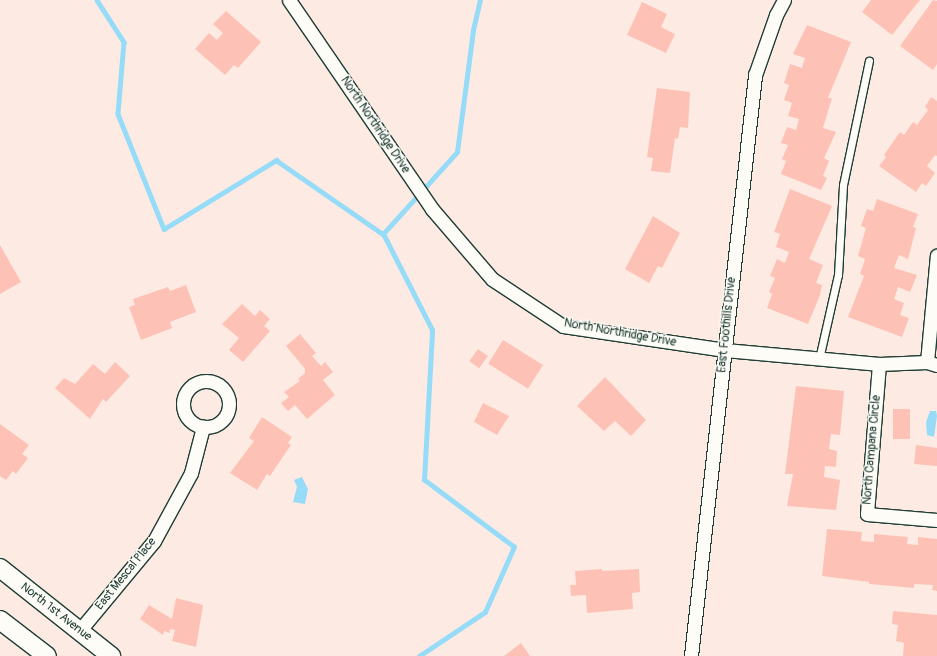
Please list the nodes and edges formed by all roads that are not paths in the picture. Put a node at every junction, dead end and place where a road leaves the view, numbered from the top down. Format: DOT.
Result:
graph roads {
  1 [pos="289,0"];
  2 [pos="784,0"];
  3 [pos="869,61"];
  4 [pos="937,255"];
  5 [pos="725,350"];
  6 [pos="819,359"];
  7 [pos="932,363"];
  8 [pos="879,364"];
  9 [pos="203,427"];
  10 [pos="937,520"];
  11 [pos="0,568"];
  12 [pos="0,620"];
  13 [pos="80,630"];
  14 [pos="47,656"];
  15 [pos="111,656"];
  16 [pos="691,656"];
  1 -- 5 [label="street, North Northridge Drive"];
  2 -- 5 [label="street, East Foothills Drive"];
  3 -- 6 [label="lane"];
  4 -- 7 [label="street"];
  5 -- 6 [label="street, North Northridge Drive"];
  5 -- 16 [label="street, East Foothills Drive"];
  6 -- 8 [label="street, North Northridge Drive"];
  7 -- 8 [label="street, North Northridge Drive"];
  8 -- 10 [label="street, North Campana Circle"];
  9 -- 13 [label="street, East Mescal Place"];
  11 -- 13 [label="main road, North 1st Avenue"];
  12 -- 14 [label="main road"];
  13 -- 15 [label="main road, North 1st Avenue"];
}
